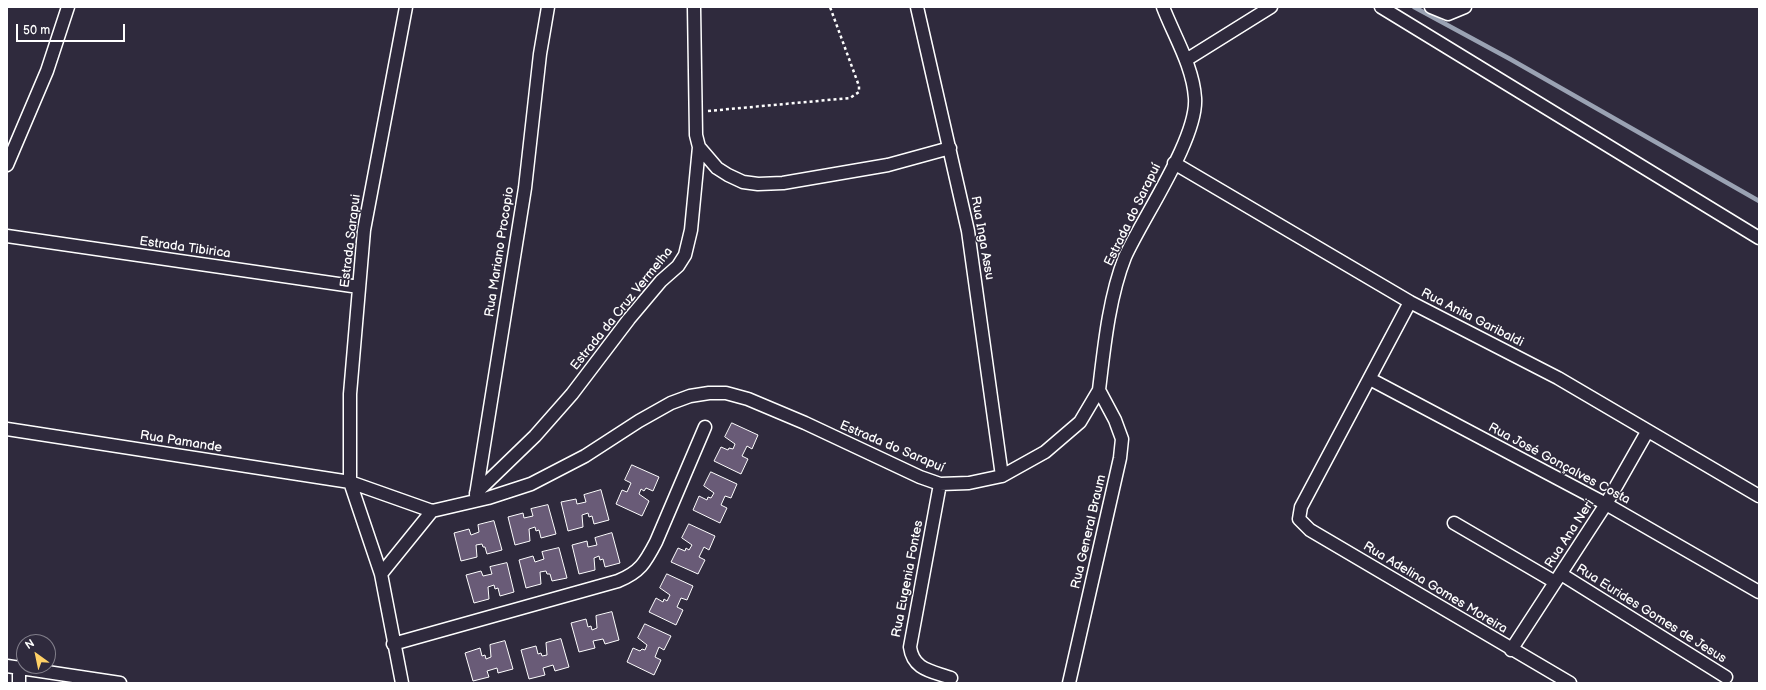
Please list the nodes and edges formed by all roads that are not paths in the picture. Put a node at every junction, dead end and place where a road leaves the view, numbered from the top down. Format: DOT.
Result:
graph roads {
  1 [pos="68,7"];
  2 [pos="406,7"];
  3 [pos="548,7"];
  4 [pos="694,7"];
  5 [pos="917,7"];
  6 [pos="1163,7"];
  7 [pos="1271,7"];
  8 [pos="1381,7"];
  9 [pos="1432,7"];
  10 [pos="1466,7"];
  11 [pos="1186,60"];
  12 [pos="699,147"];
  13 [pos="950,148"];
  14 [pos="1174,163"];
  15 [pos="7,165"];
  16 [pos="7,236"];
  17 [pos="1759,238"];
  18 [pos="359,287"];
  19 [pos="1410,302"];
  20 [pos="1370,379"];
  21 [pos="1099,390"];
  22 [pos="705,427"];
  23 [pos="7,429"];
  24 [pos="1647,432"];
  25 [pos="1002,476"];
  26 [pos="350,482"];
  27 [pos="940,484"];
  28 [pos="1759,496"];
  29 [pos="475,497"];
  30 [pos="1606,504"];
  31 [pos="432,511"];
  32 [pos="1454,523"];
  33 [pos="381,574"];
  34 [pos="1558,578"];
  35 [pos="1759,592"];
  36 [pos="393,644"];
  37 [pos="1511,650"];
  38 [pos="13,667"];
  39 [pos="1726,677"];
  40 [pos="951,678"];
  41 [pos="19,683"];
  42 [pos="120,683"];
  43 [pos="402,683"];
  44 [pos="1069,683"];
  45 [pos="1570,683"];
  1 -- 15 [label="street"];
  2 -- 18 [label="street, Estrada Sarapui"];
  3 -- 29 [label="street, Rua Mariano Procopio"];
  4 -- 12 [label="street, Estrada da Cruz Vermelha"];
  5 -- 13 [label="street, Rua Inga Assu"];
  6 -- 11 [label="street, Estrada do Sarapuí"];
  7 -- 11 [label="street"];
  8 -- 17 [label="street"];
  9 -- 10 [label="street"];
  11 -- 14 [label="street, Estrada do Sarapuí"];
  12 -- 13 [label="street"];
  12 -- 29 [label="street, Estrada da Cruz Vermelha"];
  13 -- 25 [label="street, Rua Inga Assu"];
  14 -- 19 [label="street, Rua Anita Garibaldi"];
  14 -- 21 [label="street, Estrada do Sarapuí"];
  16 -- 18 [label="street, Estrada Tibirica"];
  18 -- 26 [label="street, Estrada Sarapui"];
  19 -- 20 [label="street"];
  19 -- 24 [label="street, Rua Anita Garibaldi"];
  20 -- 30 [label="street, Rua José Gonçalves Costa"];
  20 -- 37 [label="street, Rua Adelina Gomes Moreira"];
  21 -- 25 [label="street, Estrada do Sarapuí"];
  21 -- 44 [label="street, Rua General Braum"];
  22 -- 36 [label="street"];
  23 -- 26 [label="street, Rua Pamande"];
  24 -- 28 [label="street, Rua Anita Garibaldi"];
  24 -- 30 [label="street, Rua Ana Neri"];
  25 -- 27 [label="street, Estrada do Sarapuí"];
  26 -- 31 [label="street"];
  26 -- 33 [label="street"];
  27 -- 29 [label="street, Estrada do Sarapuí"];
  27 -- 40 [label="street, Rua Eugenia Fontes"];
  29 -- 31 [label="street, Estrada do Sarapuí"];
  30 -- 34 [label="street, Rua Ana Neri"];
  30 -- 35 [label="street, Rua José Gonçalves Costa"];
  31 -- 33 [label="street"];
  32 -- 34 [label="street, Rua Eurides Gomes de Jesus"];
  33 -- 36 [label="street"];
  34 -- 37 [label="street, Rua Ana Neri"];
  34 -- 39 [label="street, Rua Eurides Gomes de Jesus"];
  36 -- 43 [label="street"];
  37 -- 45 [label="street, Rua Adelina Gomes Moreira"];
  38 -- 41 [label="street"];
  38 -- 42 [label="street"];
}
